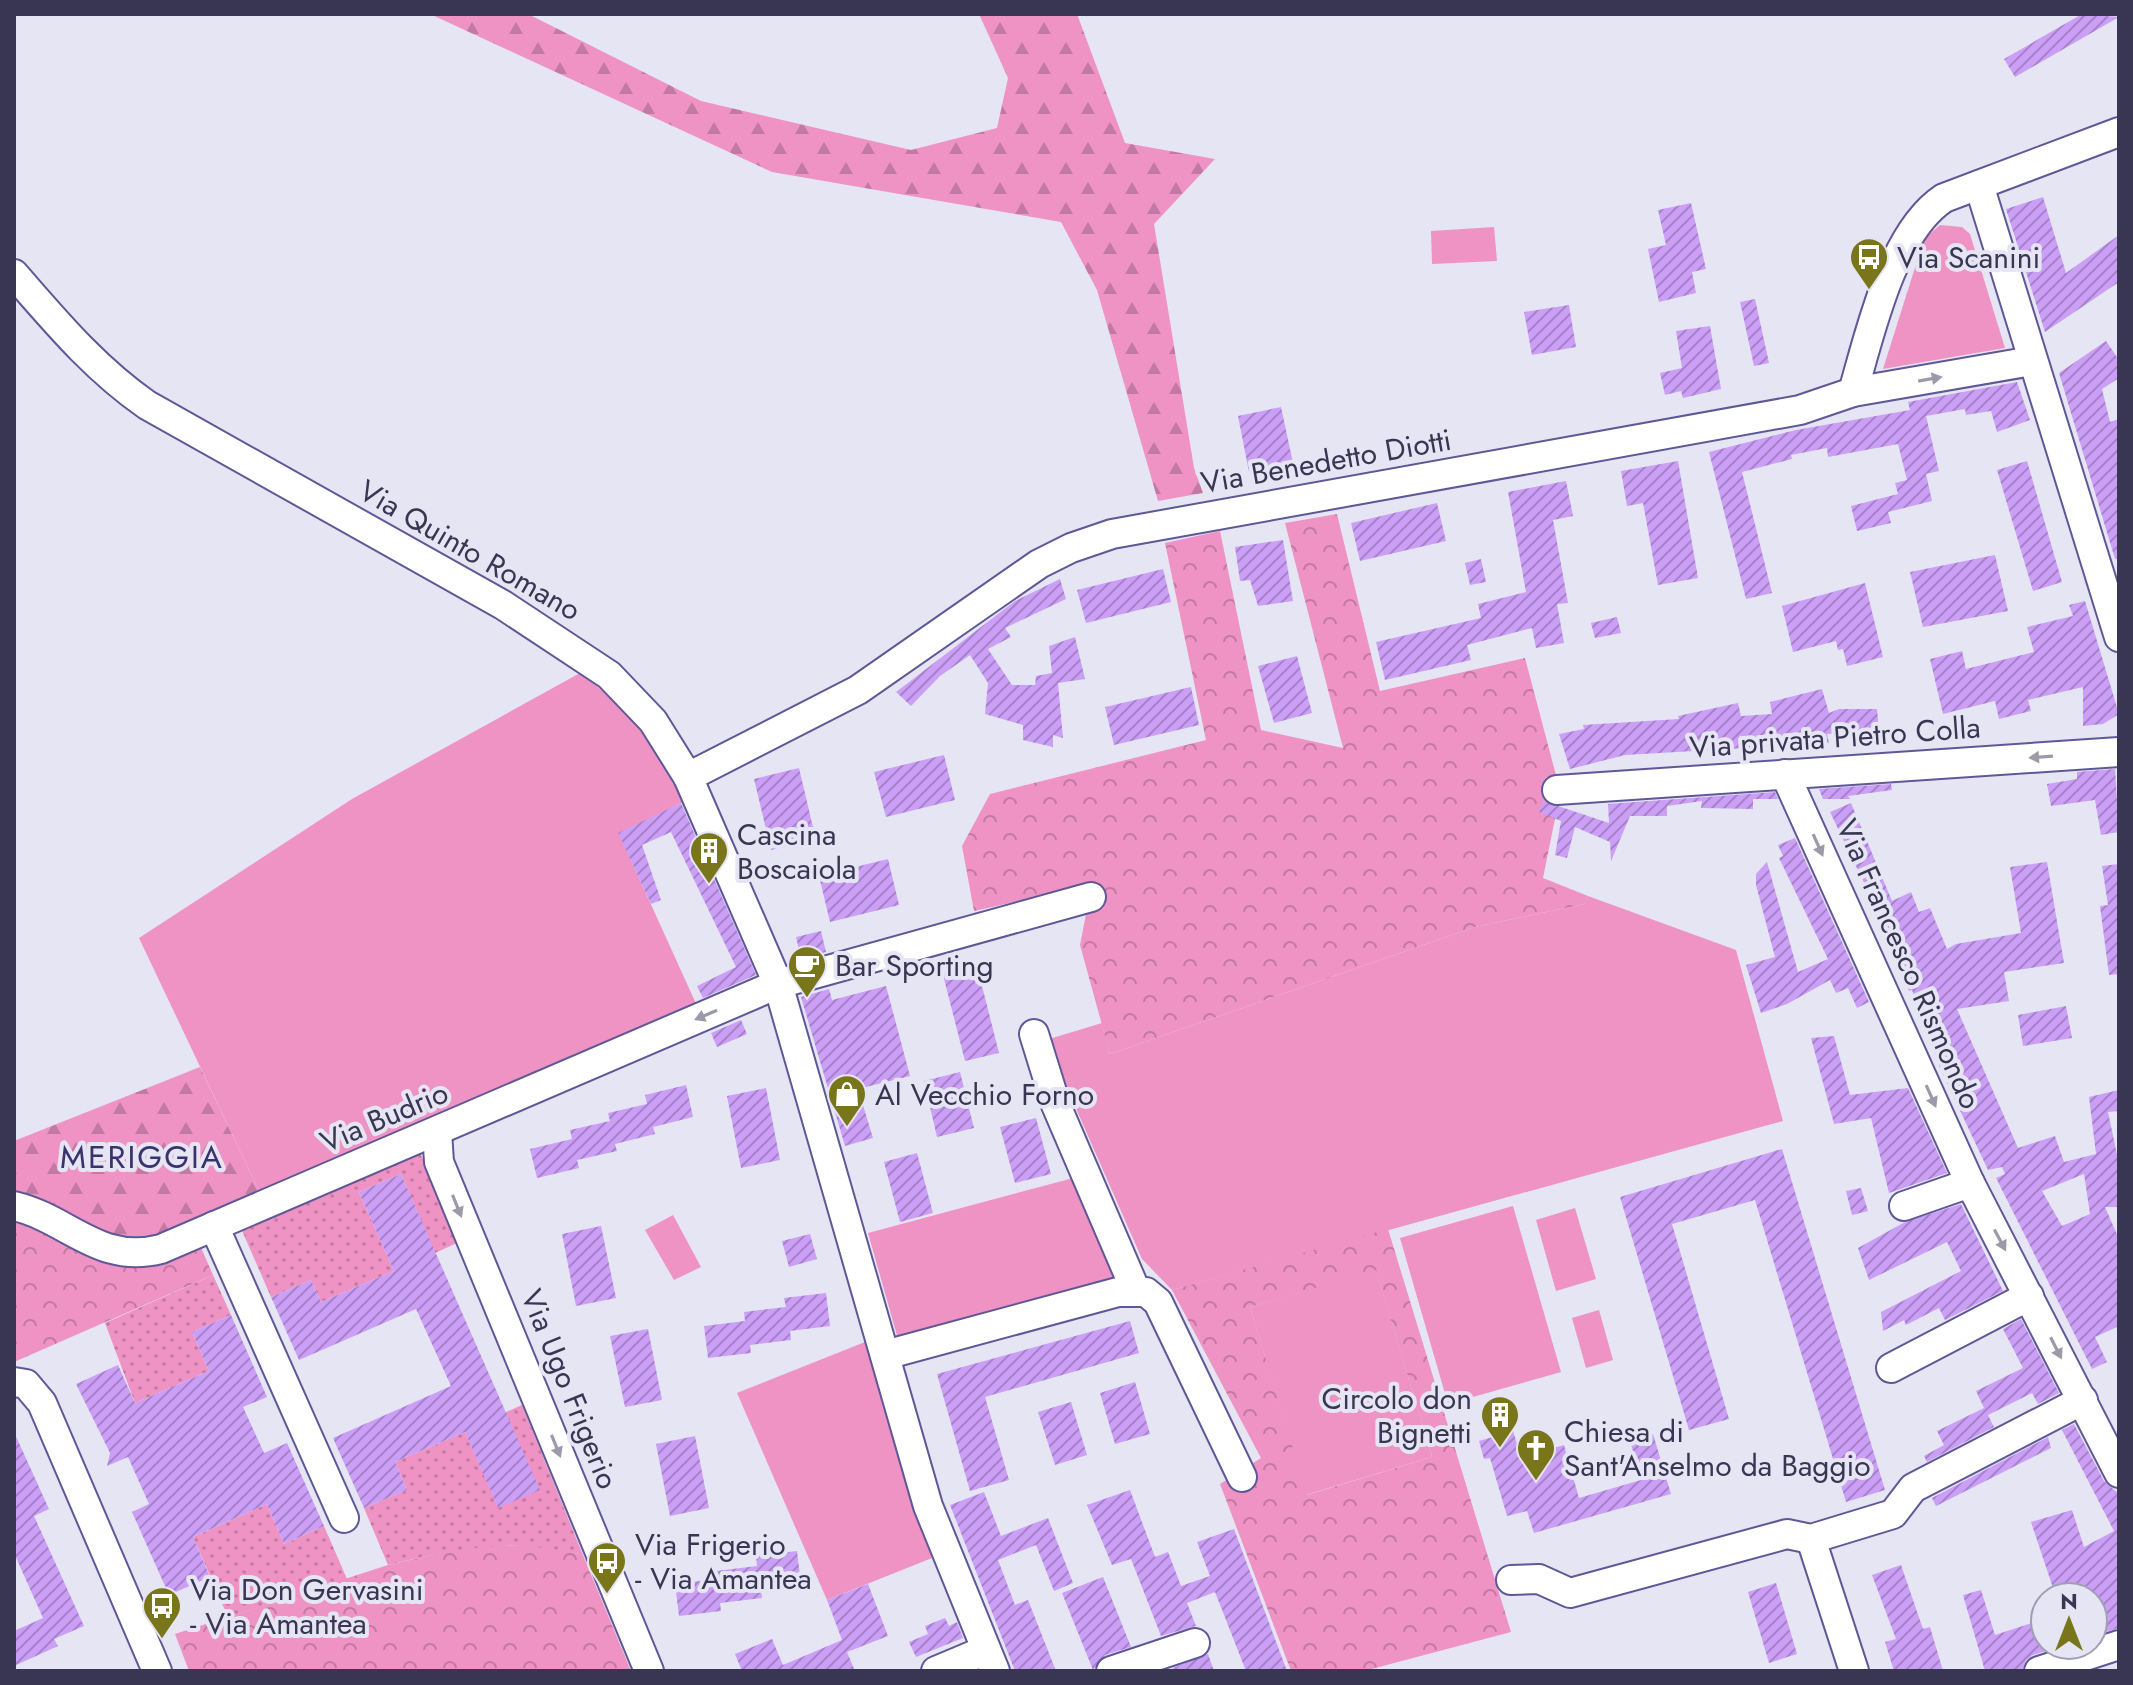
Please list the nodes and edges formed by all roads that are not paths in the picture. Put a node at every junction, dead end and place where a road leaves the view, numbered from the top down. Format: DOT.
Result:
graph roads {
  1 [pos="2119,132"];
  2 [pos="1979,185"];
  3 [pos="14,274"];
  4 [pos="2032,361"];
  5 [pos="1853,392"];
  6 [pos="2119,637"];
  7 [pos="2119,752"];
  8 [pos="1785,774"];
  9 [pos="688,777"];
  10 [pos="1557,790"];
  11 [pos="1091,897"];
  12 [pos="778,984"];
  13 [pos="1034,1034"];
  14 [pos="437,1132"];
  15 [pos="1970,1183"];
  16 [pos="14,1206"];
  17 [pos="1904,1206"];
  18 [pos="214,1226"];
  19 [pos="1135,1289"];
  20 [pos="2029,1296"];
  21 [pos="885,1355"];
  22 [pos="1891,1368"];
  23 [pos="14,1382"];
  24 [pos="2083,1400"];
  25 [pos="2119,1473"];
  26 [pos="1242,1477"];
  27 [pos="344,1518"];
  28 [pos="1811,1539"];
  29 [pos="1511,1580"];
  30 [pos="1195,1643"];
  31 [pos="2119,1645"];
  32 [pos="990,1660"];
  33 [pos="157,1671"];
  34 [pos="649,1671"];
  35 [pos="936,1671"];
  36 [pos="1111,1671"];
  37 [pos="1854,1671"];
  38 [pos="2039,1671"];
  1 -- 2 [label="street"];
  2 -- 4 [label="street"];
  2 -- 5 [label="street"];
  3 -- 9 [label="street, Via Quinto Romano"];
  5 -- 4 [label="street, Via Benedetto Diotti, one-way"];
  4 -- 6 [label="street"];
  5 -- 9 [label="street, Via Benedetto Diotti"];
  7 -- 8 [label="street, Via privata Pietro Colla, one-way"];
  8 -- 10 [label="street, Via privata Pietro Colla"];
  8 -- 15 [label="street, Via Francesco Rismondo, one-way"];
  9 -- 12 [label="street, Via Quinto Romano"];
  11 -- 12 [label="street"];
  12 -- 14 [label="street, Via Budrio, one-way"];
  12 -- 21 [label="street, Via Quinto Romano"];
  13 -- 19 [label="street"];
  14 -- 18 [label="street, Via Budrio"];
  14 -- 34 [label="street, Via Ugo Frigerio, one-way"];
  15 -- 17 [label="street"];
  15 -- 20 [label="street, Via Francesco Rismondo, one-way"];
  16 -- 18 [label="street, Via Budrio"];
  18 -- 27 [label="street"];
  19 -- 21 [label="street"];
  19 -- 26 [label="street"];
  20 -- 22 [label="street"];
  20 -- 24 [label="street, Via Francesco Rismondo, one-way"];
  21 -- 32 [label="street, Via Quinto Romano"];
  23 -- 33 [label="street"];
  24 -- 25 [label="street, Via Francesco Rismondo"];
  24 -- 28 [label="street"];
  28 -- 29 [label="street"];
  28 -- 37 [label="street"];
  30 -- 36 [label="street"];
  31 -- 38 [label="street"];
  32 -- 35 [label="street"];
}
